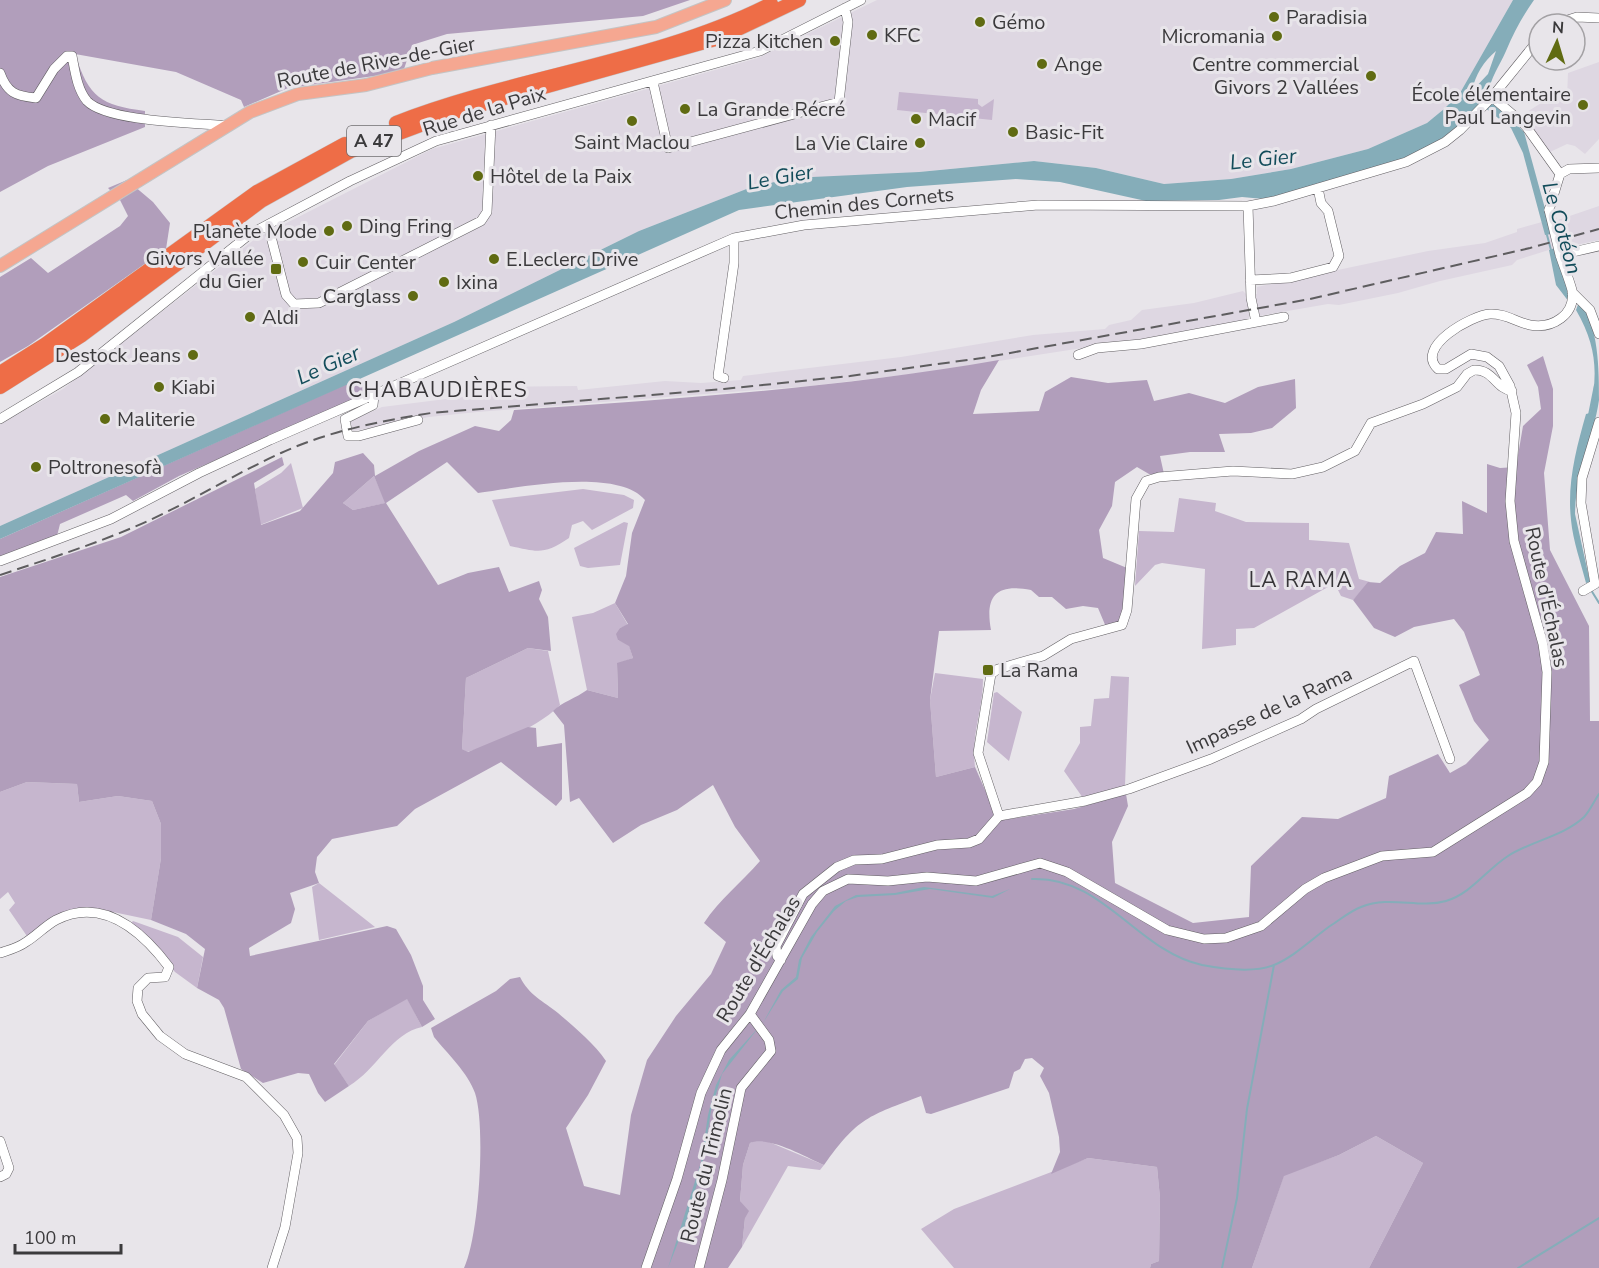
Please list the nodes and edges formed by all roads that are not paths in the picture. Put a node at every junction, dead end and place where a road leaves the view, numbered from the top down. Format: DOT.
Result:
graph roads {
  1 [pos="726,0"];
  2 [pos="779,0"];
  3 [pos="799,0"];
  4 [pos="861,0"];
  5 [pos="845,8"];
  6 [pos="1527,54"];
  7 [pos="0,73"];
  8 [pos="653,82"];
  9 [pos="1492,97"];
  10 [pos="491,125"];
  11 [pos="229,126"];
  12 [pos="1599,168"];
  13 [pos="1560,174"];
  14 [pos="1318,188"];
  15 [pos="1248,206"];
  16 [pos="268,225"];
  17 [pos="734,238"];
  18 [pos="1599,246"];
  19 [pos="1560,255"];
  20 [pos="0,266"];
  21 [pos="1251,280"];
  22 [pos="1572,292"];
  23 [pos="1284,317"];
  24 [pos="1256,322"];
  25 [pos="1599,334"];
  26 [pos="1078,354"];
  27 [pos="0,373"];
  28 [pos="724,378"];
  29 [pos="0,387"];
  30 [pos="1512,392"];
  31 [pos="374,396"];
  32 [pos="0,418"];
  33 [pos="418,420"];
  34 [pos="1599,422"];
  35 [pos="0,561"];
  36 [pos="1583,591"];
  37 [pos="1450,759"];
  38 [pos="999,816"];
  39 [pos="0,953"];
  40 [pos="782,960"];
  41 [pos="750,1014"];
  42 [pos="0,1141"];
  43 [pos="0,1176"];
  44 [pos="272,1268"];
  45 [pos="646,1268"];
  46 [pos="699,1268"];
  1 -- 11 [label="main road, Route de Rive-de-Gier"];
  2 -- 27 [label="highway, A 47"];
  3 -- 29 [label="highway, A 47"];
  4 -- 5 [label="street, Rue de la Paix"];
  5 -- 8 [label="street, Rue de la Paix"];
  5 -- 8 [label="street"];
  6 -- 9 [label="street, Chemin des Cornets"];
  7 -- 11 [label="street"];
  8 -- 10 [label="street, Rue de la Paix"];
  9 -- 13 [label="street"];
  9 -- 14 [label="street, Chemin des Cornets"];
  10 -- 16 [label="street, Rue de la Paix"];
  10 -- 16 [label="street"];
  11 -- 20 [label="main road, Route de Rive-de-Gier"];
  12 -- 13 [label="street"];
  13 -- 19 [label="street, bridge"];
  14 -- 15 [label="street, Chemin des Cornets"];
  14 -- 21 [label="street"];
  15 -- 17 [label="street, Chemin des Cornets"];
  15 -- 21 [label="street"];
  16 -- 32 [label="street, Rue de la Paix"];
  17 -- 28 [label="street"];
  17 -- 31 [label="street, Chemin des Cornets"];
  18 -- 19 [label="street"];
  19 -- 22 [label="street"];
  21 -- 24 [label="street"];
  22 -- 25 [label="street"];
  22 -- 30 [label="street, Route d'Échalas"];
  23 -- 24 [label="street"];
  24 -- 26 [label="street"];
  30 -- 38 [label="street"];
  30 -- 40 [label="street, Route d'Échalas"];
  31 -- 33 [label="street, Chemin des Cornets"];
  31 -- 35 [label="street"];
  34 -- 36 [label="street"];
  37 -- 38 [label="street, Impasse de la Rama"];
  38 -- 40 [label="street"];
  39 -- 44 [label="street"];
  40 -- 41 [label="street, Route d'Échalas"];
  41 -- 45 [label="street, Route d'Échalas"];
  41 -- 46 [label="street, Route du Trimolin"];
  42 -- 43 [label="street"];
}
